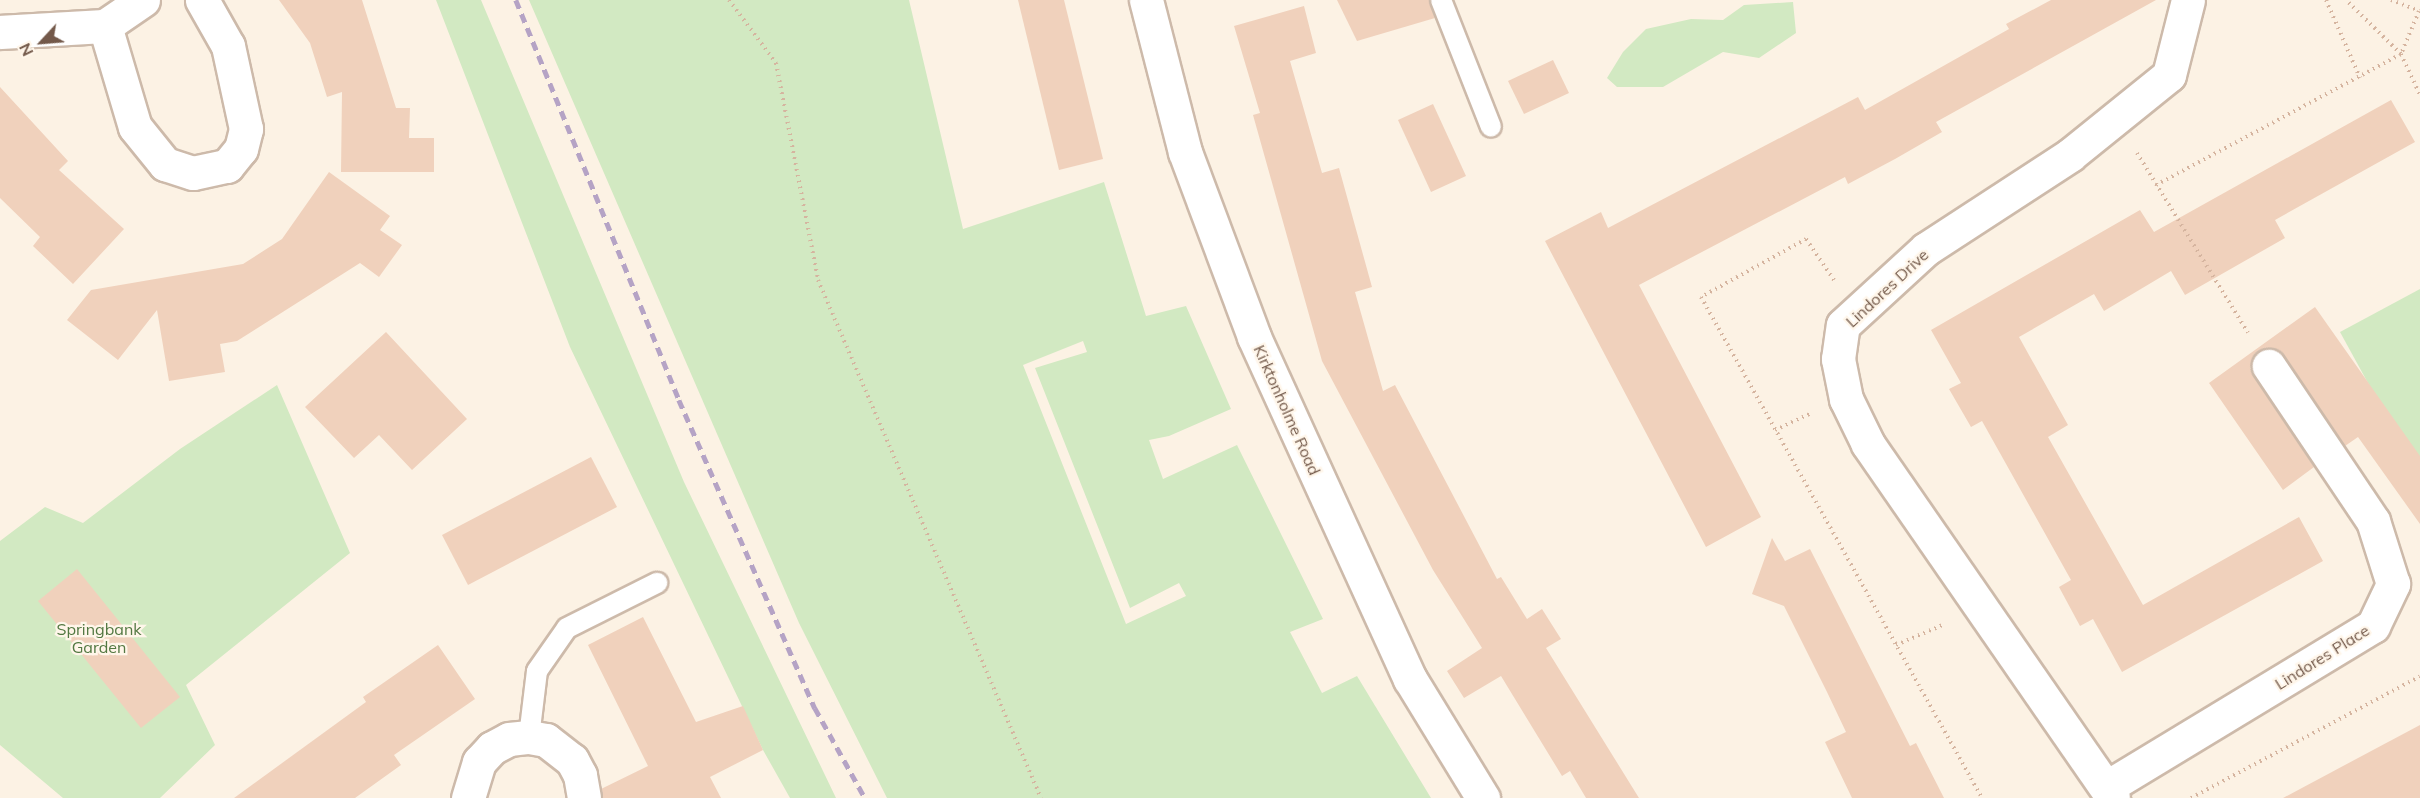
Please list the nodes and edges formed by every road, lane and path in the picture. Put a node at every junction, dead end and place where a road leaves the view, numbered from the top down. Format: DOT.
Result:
graph roads {
  1 [pos="143,0"];
  2 [pos="202,0"];
  3 [pos="729,0"];
  4 [pos="1146,0"];
  5 [pos="1440,0"];
  6 [pos="2188,0"];
  7 [pos="2325,0"];
  8 [pos="2346,0"];
  9 [pos="2391,0"];
  10 [pos="2419,10"];
  11 [pos="105,26"];
  12 [pos="0,32"];
  13 [pos="2401,54"];
  14 [pos="2360,78"];
  15 [pos="2420,95"];
  16 [pos="2116,118"];
  17 [pos="1491,127"];
  18 [pos="2156,185"];
  19 [pos="1857,313"];
  20 [pos="2268,366"];
  21 [pos="657,583"];
  22 [pos="1980,608"];
  23 [pos="1896,645"];
  24 [pos="2420,676"];
  25 [pos="529,737"];
  26 [pos="2110,793"];
  27 [pos="468,798"];
  28 [pos="584,798"];
  29 [pos="1041,798"];
  30 [pos="1483,798"];
  31 [pos="1982,798"];
  32 [pos="2191,798"];
  1 -- 11 [label="street"];
  2 -- 11 [label="street"];
  3 -- 29 [label="path"];
  4 -- 30 [label="street, Kirktonholme Road"];
  5 -- 17 [label="lane"];
  6 -- 16 [label="street, Lindores Drive"];
  7 -- 14 [label="path"];
  8 -- 13 [label="path"];
  9 -- 10 [label="path"];
  10 -- 13 [label="path"];
  11 -- 12 [label="street"];
  13 -- 14 [label="path"];
  13 -- 15 [label="path"];
  14 -- 18 [label="path"];
  16 -- 18 [label="path"];
  16 -- 19 [label="street, Lindores Drive"];
  18 -- 20 [label="path"];
  19 -- 22 [label="street, Lindores Drive"];
  19 -- 23 [label="path"];
  20 -- 26 [label="street, Lindores Place"];
  21 -- 25 [label="lane"];
  22 -- 23 [label="path"];
  22 -- 26 [label="street, Lindores Drive"];
  23 -- 31 [label="path"];
  24 -- 32 [label="path"];
  25 -- 27 [label="street"];
  25 -- 28 [label="street"];
}
